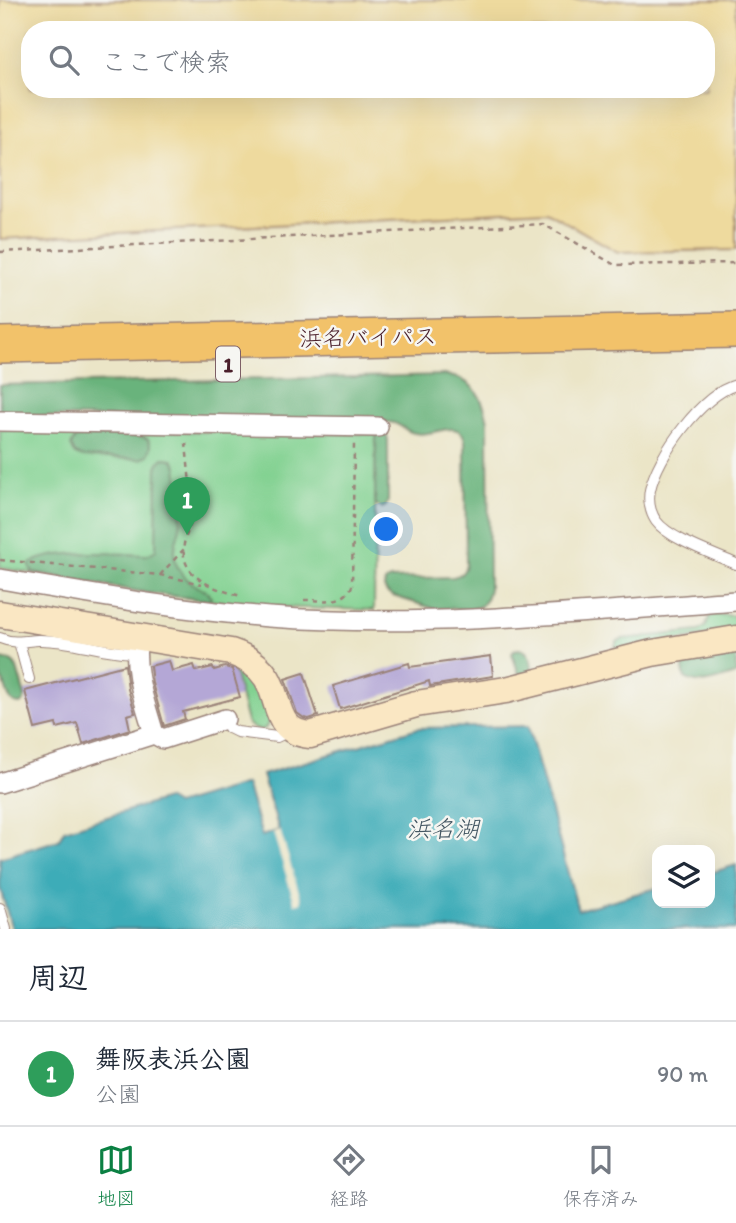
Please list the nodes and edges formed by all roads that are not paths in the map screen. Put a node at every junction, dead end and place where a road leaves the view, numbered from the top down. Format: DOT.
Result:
graph roads {
  1 [pos="736,330"];
  2 [pos="0,345"];
  3 [pos="456,347"];
  4 [pos="736,353"];
  5 [pos="0,368"];
  6 [pos="736,385"];
  7 [pos="0,421"];
  8 [pos="378,427"];
  9 [pos="736,564"];
  10 [pos="0,579"];
  11 [pos="736,601"];
  12 [pos="0,614"];
  13 [pos="0,638"];
  14 [pos="736,639"];
  15 [pos="19,642"];
  16 [pos="137,645"];
  17 [pos="29,679"];
  18 [pos="225,719"];
  19 [pos="290,728"];
  20 [pos="154,734"];
  21 [pos="0,783"];
  22 [pos="0,908"];
  23 [pos="6,929"];
  1 -- 3 [label="highway, 浜名バイパス / 1"];
  2 -- 3 [label="highway, 浜名バイパス / 1"];
  3 -- 4 [label="highway, 浜名バイパス / 1"];
  3 -- 5 [label="highway, 浜名バイパス / 1"];
  6 -- 9 [label="lane"];
  7 -- 8 [label="street"];
  10 -- 11 [label="street"];
  12 -- 16 [label="street"];
  13 -- 15 [label="lane"];
  14 -- 19 [label="street"];
  15 -- 16 [label="lane"];
  15 -- 17 [label="lane"];
  16 -- 19 [label="street"];
  16 -- 20 [label="street"];
  18 -- 19 [label="lane"];
  18 -- 20 [label="street"];
  20 -- 21 [label="street"];
  22 -- 23 [label="lane"];
}
